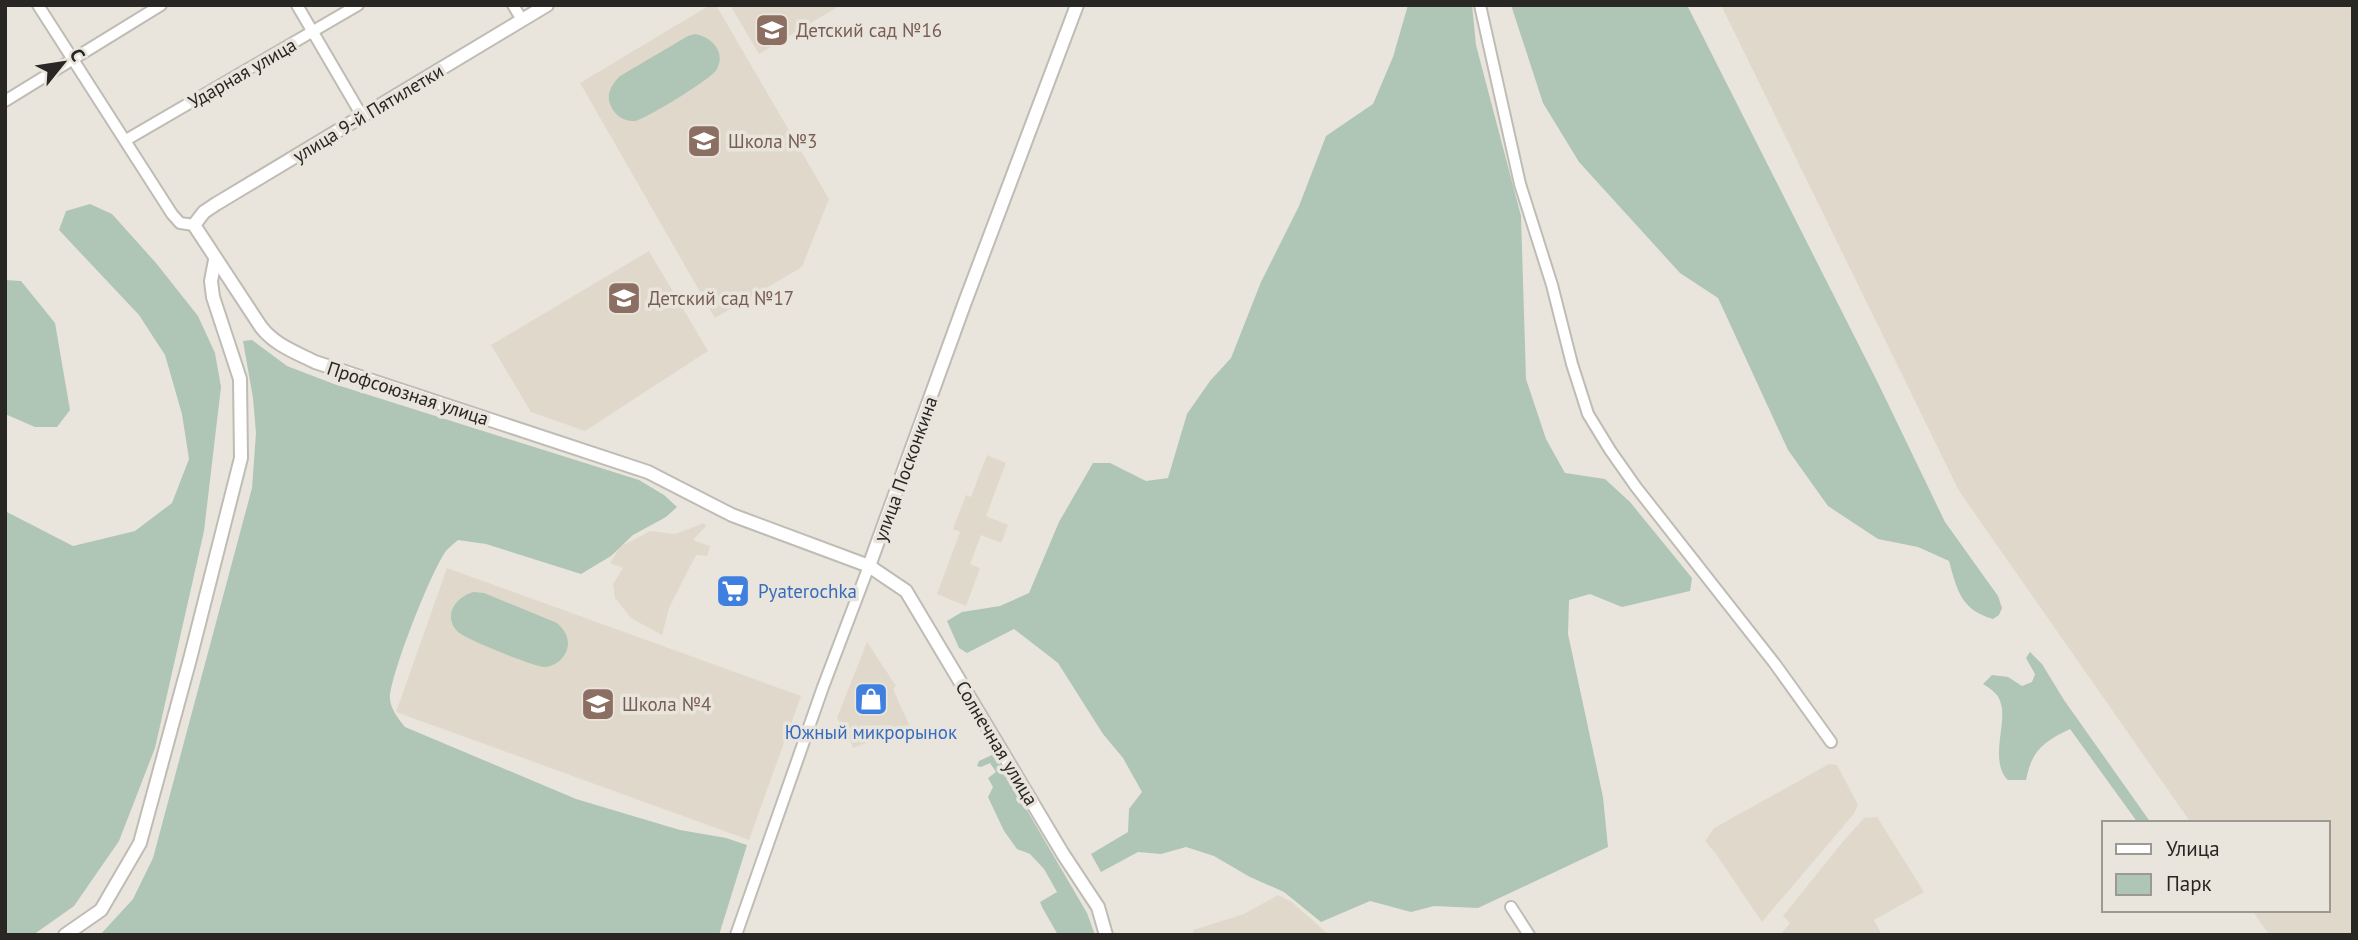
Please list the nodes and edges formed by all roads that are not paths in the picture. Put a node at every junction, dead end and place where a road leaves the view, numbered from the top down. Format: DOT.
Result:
graph roads {
  1 [pos="38,5"];
  2 [pos="162,5"];
  3 [pos="297,5"];
  4 [pos="358,5"];
  5 [pos="513,5"];
  6 [pos="547,5"];
  7 [pos="1077,5"];
  8 [pos="1480,5"];
  9 [pos="522,20"];
  10 [pos="313,32"];
  11 [pos="75,59"];
  12 [pos="5,101"];
  13 [pos="362,116"];
  14 [pos="126,140"];
  15 [pos="194,225"];
  16 [pos="215,260"];
  17 [pos="869,566"];
  18 [pos="1831,742"];
  19 [pos="1511,907"];
  20 [pos="65,935"];
  21 [pos="736,935"];
  22 [pos="1106,935"];
  23 [pos="1529,935"];
  1 -- 11 [label="street, Профсоюзная улица"];
  2 -- 11 [label="street"];
  3 -- 10 [label="street"];
  4 -- 10 [label="street, Ударная улица"];
  5 -- 9 [label="street"];
  6 -- 9 [label="street, улица 9-й Пятилетки"];
  7 -- 17 [label="street, улица Посконкина"];
  8 -- 18 [label="street"];
  9 -- 13 [label="street, улица 9-й Пятилетки"];
  10 -- 13 [label="street"];
  10 -- 14 [label="street, Ударная улица"];
  11 -- 12 [label="street"];
  11 -- 14 [label="street, Профсоюзная улица"];
  13 -- 15 [label="street, улица 9-й Пятилетки"];
  14 -- 15 [label="street, Профсоюзная улица"];
  15 -- 16 [label="street, Профсоюзная улица"];
  16 -- 17 [label="street, Профсоюзная улица"];
  16 -- 20 [label="street"];
  17 -- 21 [label="street, улица Посконкина"];
  17 -- 22 [label="street, Солнечная улица"];
  19 -- 23 [label="street"];
}
